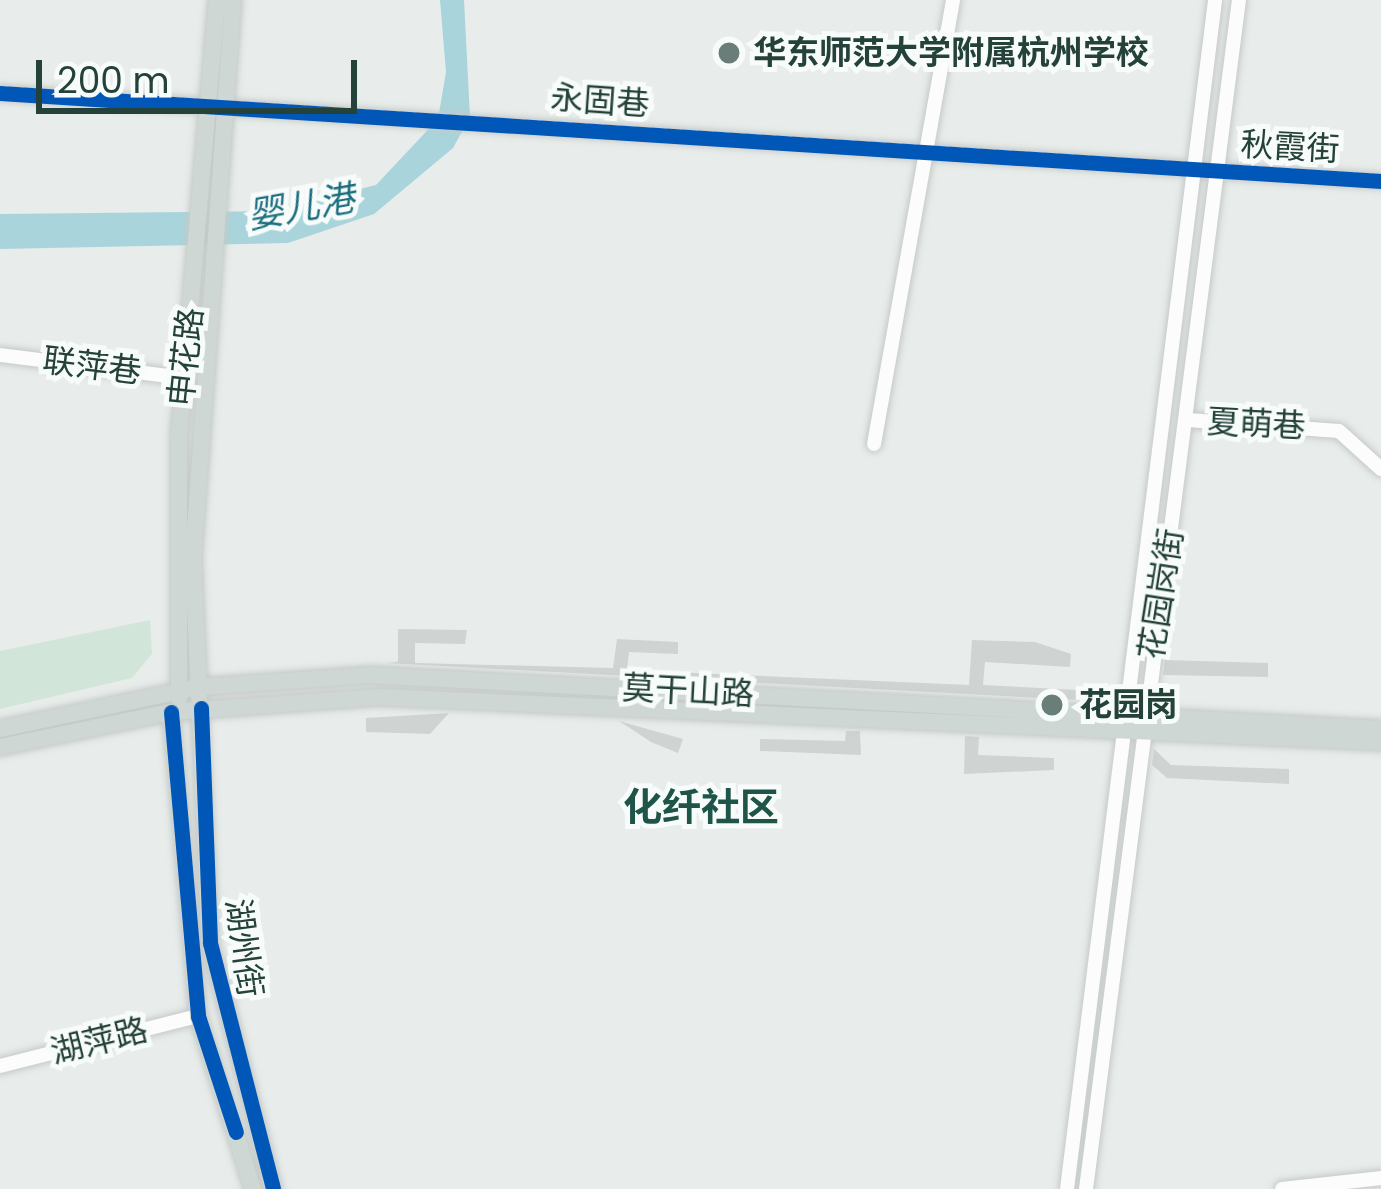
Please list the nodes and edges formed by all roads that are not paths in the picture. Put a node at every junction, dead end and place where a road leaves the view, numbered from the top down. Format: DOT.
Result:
graph roads {
  1 [pos="217,0"];
  2 [pos="232,0"];
  3 [pos="953,0"];
  4 [pos="1215,0"];
  5 [pos="1239,0"];
  6 [pos="0,93"];
  7 [pos="216,107"];
  8 [pos="930,154"];
  9 [pos="1196,172"];
  10 [pos="1217,173"];
  11 [pos="1381,182"];
  12 [pos="204,258"];
  13 [pos="0,355"];
  14 [pos="184,378"];
  15 [pos="1188,419"];
  16 [pos="874,444"];
  17 [pos="1381,469"];
  18 [pos="192,688"];
  19 [pos="201,709"];
  20 [pos="171,712"];
  21 [pos="1134,724"];
  22 [pos="1381,728"];
  23 [pos="0,729"];
  24 [pos="1381,742"];
  25 [pos="0,747"];
  26 [pos="199,1016"];
  27 [pos="0,1066"];
  28 [pos="1381,1178"];
  29 [pos="253,1189"];
  30 [pos="273,1189"];
  31 [pos="1066,1189"];
  32 [pos="1086,1189"];
  33 [pos="1282,1189"];
  1 -- 7 [label="main road, 申花路"];
  2 -- 7 [label="main road, 申花路"];
  3 -- 8 [label="street"];
  4 -- 9 [label="street, 花园岗街"];
  5 -- 10 [label="street, 花园岗街"];
  6 -- 7 [label="street, 永固巷"];
  7 -- 8 [label="street, 永固巷"];
  7 -- 12 [label="main road, 申花路"];
  8 -- 9 [label="street, 永固巷"];
  8 -- 16 [label="street"];
  9 -- 10 [label="street, 秋霞街"];
  9 -- 21 [label="street, 花园岗街"];
  10 -- 11 [label="street, 秋霞街"];
  10 -- 15 [label="street, 花园岗街"];
  12 -- 14 [label="main road, 申花路"];
  12 -- 18 [label="main road, 申花路"];
  13 -- 14 [label="street, 联萍巷"];
  14 -- 18 [label="main road, 申花路"];
  15 -- 17 [label="street, 夏萌巷"];
  15 -- 21 [label="street, 花园岗街"];
  18 -- 19 [label="main road, 申花路"];
  18 -- 20 [label="main road"];
  18 -- 21 [label="main road, 莫干山路"];
  18 -- 23 [label="main road, 莫干山路"];
  19 -- 20 [label="main road, 莫干山路"];
  19 -- 21 [label="main road, 莫干山路"];
  19 -- 30 [label="main road, 湖州街"];
  20 -- 25 [label="main road, 莫干山路"];
  20 -- 26 [label="main road, 湖州街"];
  21 -- 22 [label="main road, 莫干山路"];
  21 -- 24 [label="main road, 莫干山路"];
  21 -- 31 [label="street, 花园岗街"];
  21 -- 32 [label="street, 花园岗街"];
  26 -- 27 [label="street, 湖萍路"];
  26 -- 29 [label="main road, 湖州街"];
  28 -- 33 [label="street"];
}
